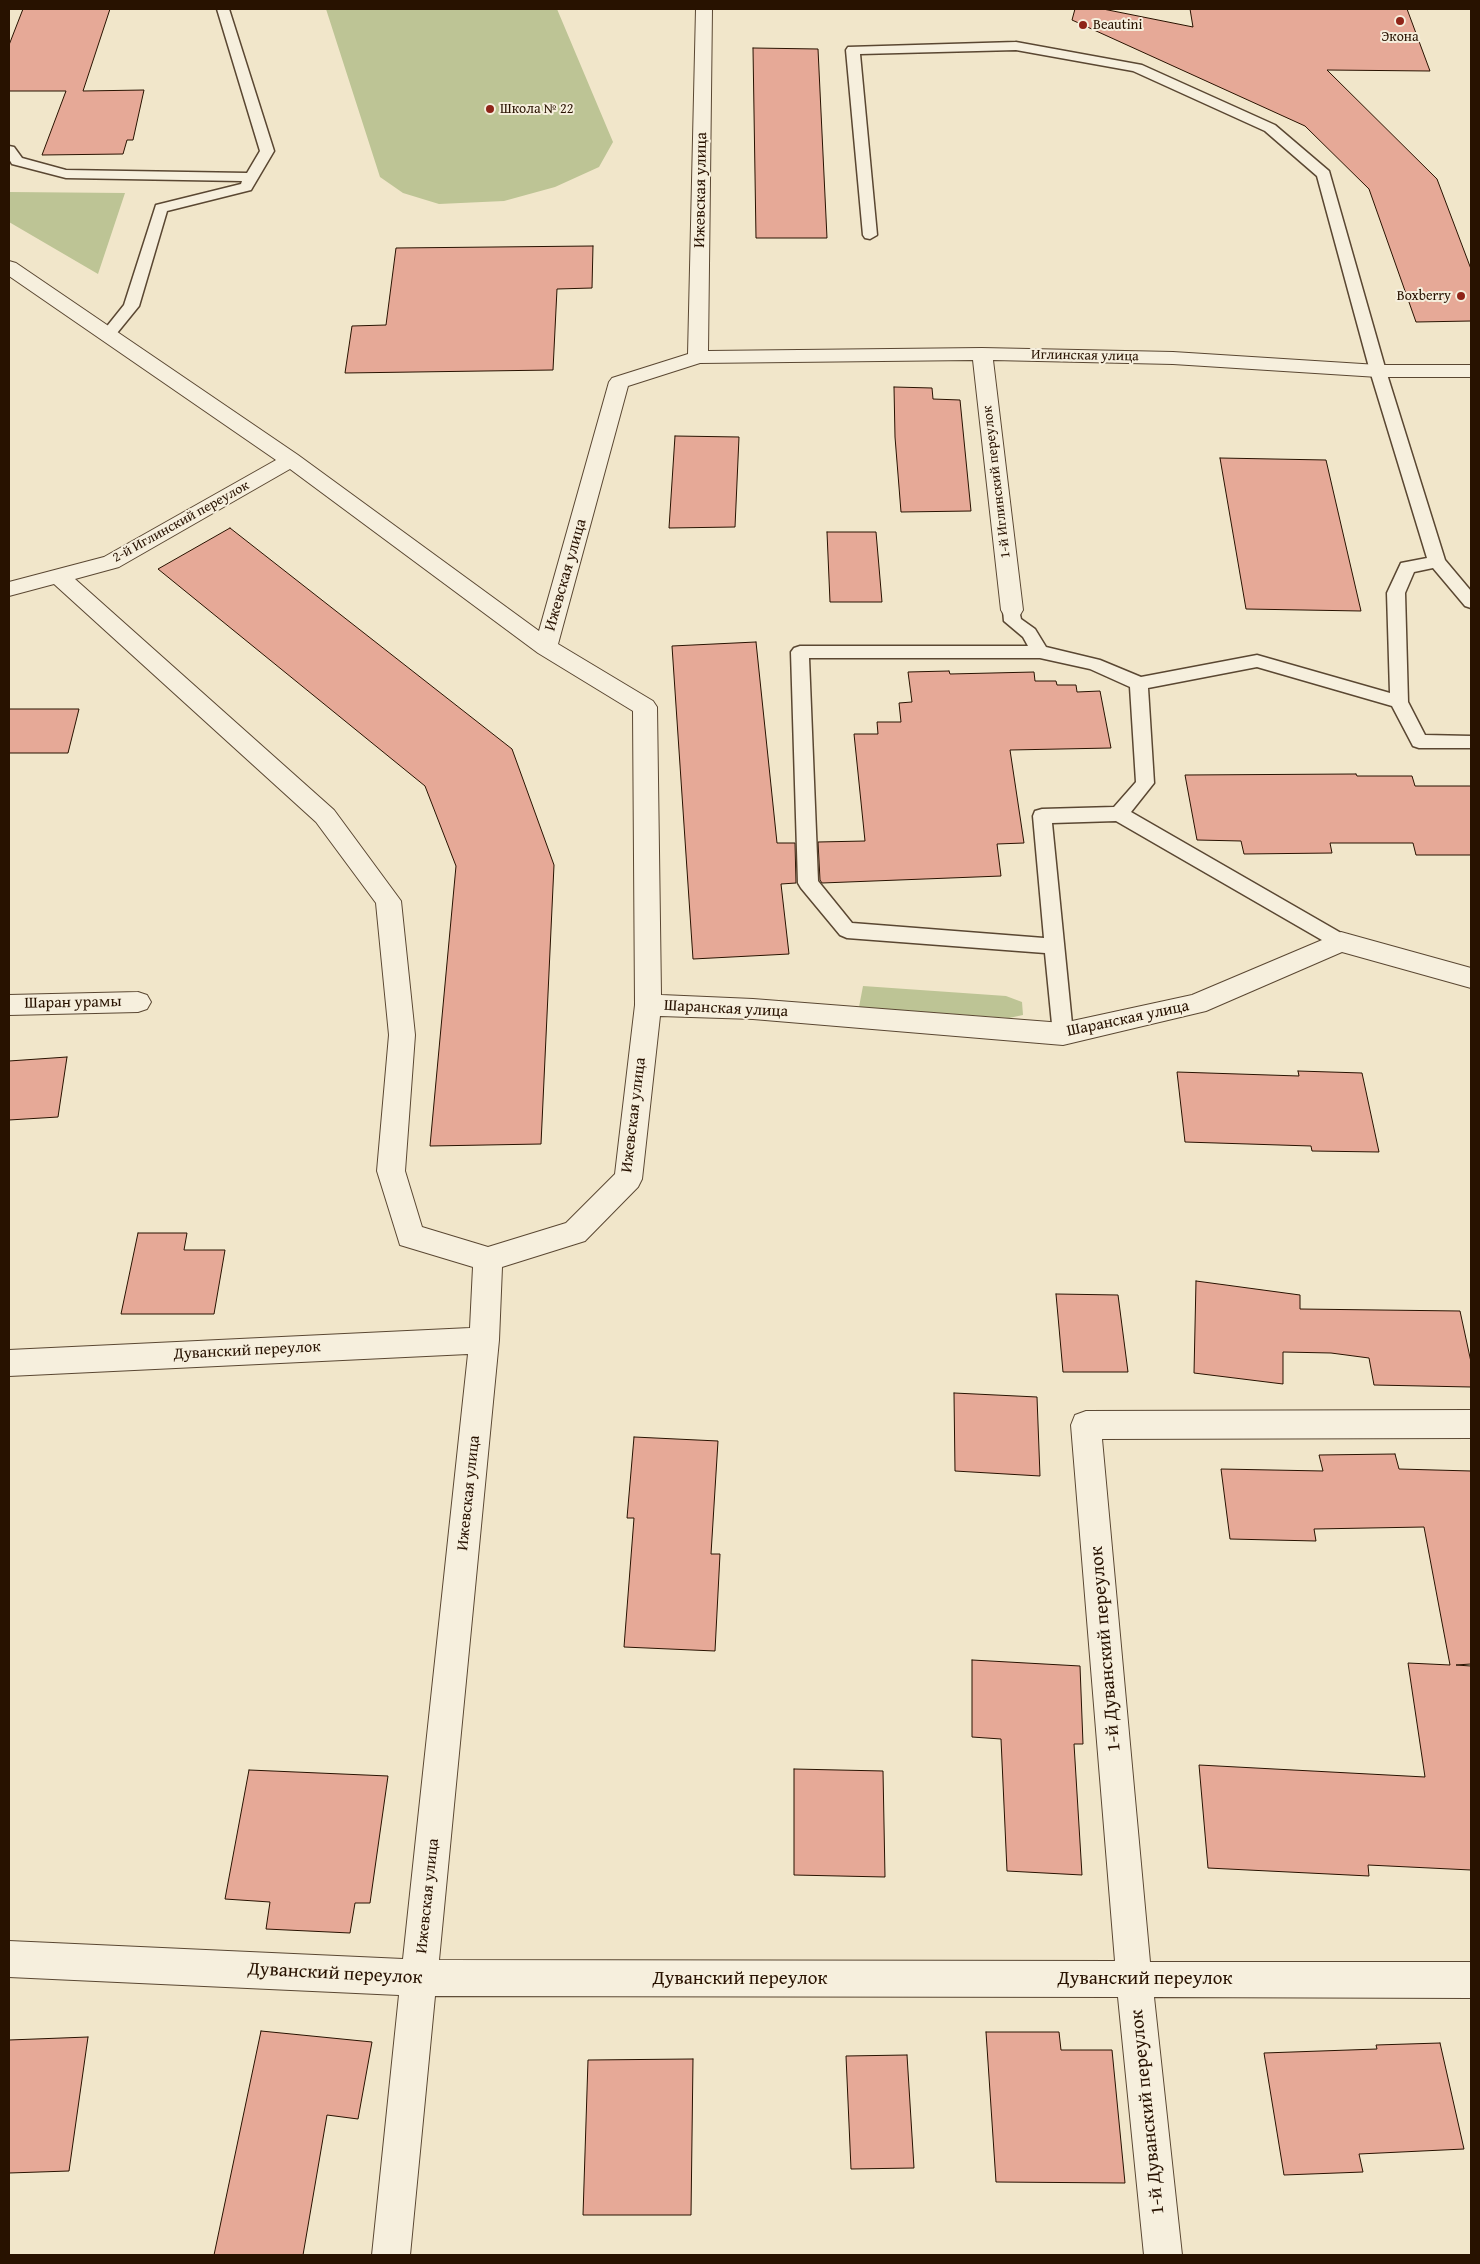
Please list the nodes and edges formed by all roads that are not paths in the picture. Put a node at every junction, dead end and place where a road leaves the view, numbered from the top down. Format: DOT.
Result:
graph roads {
  1 [pos="223,9"];
  2 [pos="704,9"];
  3 [pos="9,150"];
  4 [pos="251,177"];
  5 [pos="870,235"];
  6 [pos="9,267"];
  7 [pos="108,335"];
  8 [pos="982,354"];
  9 [pos="698,357"];
  10 [pos="1378,371"];
  11 [pos="1471,372"];
  12 [pos="291,460"];
  13 [pos="1437,562"];
  14 [pos="58,576"];
  15 [pos="9,589"];
  16 [pos="1471,602"];
  17 [pos="1012,610"];
  18 [pos="546,647"];
  19 [pos="1040,652"];
  20 [pos="1139,684"];
  21 [pos="1399,702"];
  22 [pos="1471,742"];
  23 [pos="1119,814"];
  24 [pos="1341,942"];
  25 [pos="1053,946"];
  26 [pos="1471,978"];
  27 [pos="138,1002"];
  28 [pos="9,1004"];
  29 [pos="648,1005"];
  30 [pos="1063,1034"];
  31 [pos="488,1259"];
  32 [pos="484,1340"];
  33 [pos="9,1363"];
  34 [pos="1471,1424"];
  35 [pos="9,1959"];
  36 [pos="419,1978"];
  37 [pos="1134,1979"];
  38 [pos="1471,1980"];
  39 [pos="391,2255"];
  40 [pos="1163,2255"];
  1 -- 4 [label="lane"];
  2 -- 9 [label="street, Ижевская улица"];
  3 -- 4 [label="lane"];
  4 -- 7 [label="lane"];
  5 -- 10 [label="lane"];
  6 -- 7 [label="street"];
  7 -- 12 [label="street"];
  8 -- 9 [label="street, Иглинская улица"];
  8 -- 10 [label="street, Иглинская улица"];
  8 -- 17 [label="street, 1-й Иглинский переулок"];
  9 -- 18 [label="street, Ижевская улица"];
  10 -- 11 [label="street, Иглинская улица"];
  10 -- 13 [label="lane"];
  12 -- 14 [label="street, 2-й Иглинский переулок"];
  12 -- 18 [label="street"];
  13 -- 16 [label="lane"];
  13 -- 21 [label="lane"];
  14 -- 15 [label="street, 2-й Иглинский переулок"];
  14 -- 31 [label="street"];
  17 -- 19 [label="lane"];
  18 -- 29 [label="street, Ижевская улица"];
  19 -- 20 [label="lane"];
  19 -- 25 [label="lane"];
  20 -- 21 [label="lane"];
  20 -- 23 [label="lane"];
  21 -- 22 [label="lane"];
  23 -- 24 [label="lane"];
  23 -- 25 [label="lane"];
  24 -- 26 [label="street"];
  24 -- 30 [label="street, Шаранская улица"];
  25 -- 30 [label="lane"];
  27 -- 28 [label="street, Шаран урамы"];
  29 -- 30 [label="street, Шаранская улица"];
  29 -- 31 [label="street, Ижевская улица"];
  31 -- 32 [label="street, Ижевская улица"];
  32 -- 33 [label="street, Дуванский переулок"];
  32 -- 36 [label="street, Ижевская улица"];
  34 -- 37 [label="street, 1-й Дуванский переулок"];
  35 -- 36 [label="street, Дуванский переулок"];
  36 -- 37 [label="street, Дуванский переулок"];
  36 -- 39 [label="street, Ижевская улица"];
  37 -- 38 [label="street, Дуванский переулок"];
  37 -- 40 [label="street, 1-й Дуванский переулок"];
}
